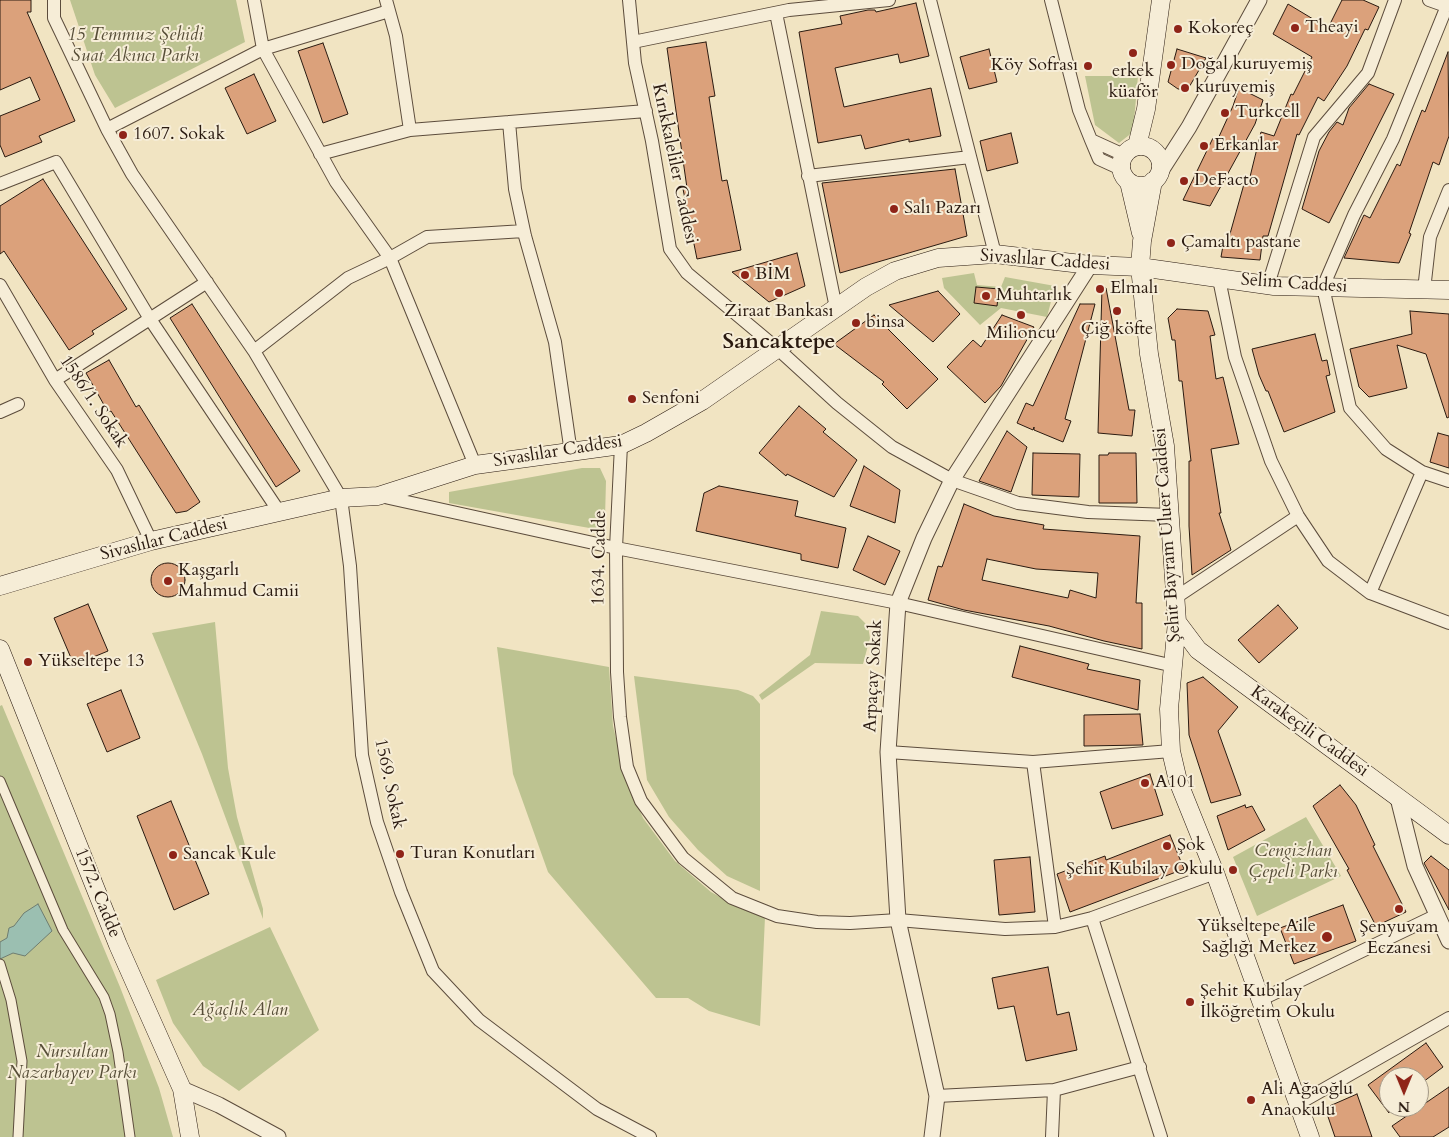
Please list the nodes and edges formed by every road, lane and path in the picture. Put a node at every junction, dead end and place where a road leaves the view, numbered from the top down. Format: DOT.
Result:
graph roads {
  1 [pos="54,0"];
  2 [pos="64,0"];
  3 [pos="254,0"];
  4 [pos="629,0"];
  5 [pos="889,0"];
  6 [pos="930,0"];
  7 [pos="1050,0"];
  8 [pos="1160,0"];
  9 [pos="1259,0"];
  10 [pos="1395,0"];
  11 [pos="1429,0"];
  12 [pos="1448,4"];
  13 [pos="388,6"];
  14 [pos="784,8"];
  15 [pos="54,18"];
  16 [pos="633,42"];
  17 [pos="262,49"];
  18 [pos="646,111"];
  19 [pos="508,122"];
  20 [pos="1189,127"];
  21 [pos="107,129"];
  22 [pos="410,130"];
  23 [pos="320,154"];
  24 [pos="970,157"];
  25 [pos="1137,159"];
  26 [pos="808,176"];
  27 [pos="1155,179"];
  28 [pos="0,184"];
  29 [pos="1449,190"];
  30 [pos="524,231"];
  31 [pos="1142,241"];
  32 [pos="995,254"];
  33 [pos="390,258"];
  34 [pos="1090,265"];
  35 [pos="1140,267"];
  36 [pos="1219,278"];
  37 [pos="207,282"];
  38 [pos="0,285"];
  39 [pos="1268,285"];
  40 [pos="1323,287"];
  41 [pos="1424,290"];
  42 [pos="1449,290"];
  43 [pos="836,308"];
  44 [pos="150,319"];
  45 [pos="779,350"];
  46 [pos="254,351"];
  47 [pos="55,380"];
  48 [pos="18,404"];
  49 [pos="0,412"];
  50 [pos="621,445"];
  51 [pos="571,453"];
  52 [pos="475,465"];
  53 [pos="1422,472"];
  54 [pos="952,480"];
  55 [pos="1449,481"];
  56 [pos="378,496"];
  57 [pos="341,498"];
  58 [pos="280,513"];
  59 [pos="1169,515"];
  60 [pos="1298,516"];
  61 [pos="151,541"];
  62 [pos="616,548"];
  63 [pos="0,586"];
  64 [pos="1370,593"];
  65 [pos="1175,598"];
  66 [pos="898,603"];
  67 [pos="1177,622"];
  68 [pos="1449,623"];
  69 [pos="0,649"];
  70 [pos="1174,666"];
  71 [pos="888,752"];
  72 [pos="1172,752"];
  73 [pos="1033,762"];
  74 [pos="0,781"];
  75 [pos="1398,798"];
  76 [pos="1449,836"];
  77 [pos="1215,873"];
  78 [pos="1437,915"];
  79 [pos="1092,918"];
  80 [pos="898,920"];
  81 [pos="1055,927"];
  82 [pos="1449,941"];
  83 [pos="0,964"];
  84 [pos="1260,1000"];
  85 [pos="1449,1018"];
  86 [pos="1140,1067"];
  87 [pos="182,1089"];
  88 [pos="1054,1090"];
  89 [pos="937,1096"];
  90 [pos="1298,1104"];
  91 [pos="18,1137"];
  92 [pos="130,1137"];
  93 [pos="190,1137"];
  94 [pos="278,1137"];
  95 [pos="650,1137"];
  96 [pos="932,1137"];
  97 [pos="1052,1137"];
  98 [pos="1161,1137"];
  99 [pos="1310,1137"];
  1 -- 15 [label="street"];
  2 -- 15 [label="street"];
  3 -- 17 [label="street"];
  4 -- 16 [label="street, Kırıkkaleliler Caddesi"];
  5 -- 14 [label="street"];
  6 -- 24 [label="street"];
  7 -- 25 [label="street"];
  8 -- 25 [label="main road"];
  9 -- 20 [label="street"];
  10 -- 39 [label="street"];
  11 -- 12 [label="street"];
  12 -- 40 [label="street"];
  13 -- 17 [label="street"];
  13 -- 22 [label="street"];
  14 -- 16 [label="street"];
  14 -- 26 [label="street"];
  15 -- 21 [label="street"];
  16 -- 18 [label="street, Kırıkkaleliler Caddesi"];
  17 -- 21 [label="street"];
  17 -- 23 [label="street"];
  18 -- 19 [label="street"];
  18 -- 45 [label="street, Kırıkkaleliler Caddesi"];
  19 -- 22 [label="street"];
  19 -- 30 [label="street"];
  20 -- 25 [label="street"];
  20 -- 27 [label="street"];
  21 -- 37 [label="street"];
  22 -- 23 [label="street"];
  23 -- 33 [label="street"];
  24 -- 26 [label="street"];
  24 -- 32 [label="street"];
  25 -- 27 [label="main road"];
  25 -- 27 [label="main road"];
  25 -- 31 [label="main road"];
  26 -- 43 [label="street"];
  27 -- 31 [label="main road"];
  28 -- 44 [label="street"];
  29 -- 41 [label="street"];
  30 -- 33 [label="street"];
  30 -- 51 [label="street"];
  31 -- 35 [label="main road, Şehit Bayram Uluer Caddesi"];
  32 -- 34 [label="main road, Sivaslılar Caddesi"];
  32 -- 43 [label="main road, Sivaslılar Caddesi"];
  33 -- 46 [label="street"];
  33 -- 52 [label="street"];
  34 -- 35 [label="main road, Sivaslılar Caddesi"];
  34 -- 54 [label="street, Arpaçay Sokak"];
  35 -- 36 [label="main road, Selim Caddesi"];
  35 -- 59 [label="main road, Şehit Bayram Uluer Caddesi"];
  36 -- 39 [label="main road, Selim Caddesi"];
  36 -- 60 [label="street"];
  37 -- 44 [label="street"];
  37 -- 46 [label="street"];
  38 -- 47 [label="street, 1586/1. Sokak"];
  39 -- 40 [label="main road, Selim Caddesi"];
  40 -- 41 [label="main road, Selim Caddesi"];
  40 -- 53 [label="street"];
  41 -- 42 [label="main road, Selim Caddesi"];
  43 -- 45 [label="main road, Sivaslılar Caddesi"];
  44 -- 47 [label="street"];
  44 -- 58 [label="street"];
  45 -- 50 [label="main road, Sivaslılar Caddesi"];
  45 -- 54 [label="street, Kırıkkaleliler Caddesi"];
  46 -- 57 [label="street"];
  47 -- 61 [label="street, 1586/1. Sokak"];
  48 -- 49 [label="street"];
  50 -- 51 [label="main road, Sivaslılar Caddesi"];
  50 -- 62 [label="street, 1634. Cadde"];
  51 -- 52 [label="main road, Sivaslılar Caddesi"];
  52 -- 56 [label="main road, Sivaslılar Caddesi"];
  53 -- 55 [label="street"];
  53 -- 64 [label="street"];
  54 -- 59 [label="street, Kırıkkaleliler Caddesi"];
  54 -- 66 [label="street, Arpaçay Sokak"];
  56 -- 57 [label="main road, Sivaslılar Caddesi"];
  56 -- 62 [label="street"];
  57 -- 58 [label="main road, Sivaslılar Caddesi"];
  57 -- 95 [label="street, 1569. Sokak"];
  58 -- 61 [label="main road, Sivaslılar Caddesi"];
  59 -- 65 [label="main road, Şehit Bayram Uluer Caddesi"];
  60 -- 64 [label="street"];
  60 -- 65 [label="street"];
  61 -- 63 [label="main road, Sivaslılar Caddesi"];
  62 -- 66 [label="street"];
  62 -- 80 [label="street, 1634. Cadde"];
  64 -- 68 [label="street"];
  65 -- 67 [label="main road, Şehit Bayram Uluer Caddesi"];
  66 -- 70 [label="street"];
  66 -- 71 [label="street, Arpaçay Sokak"];
  67 -- 70 [label="main road, Şehit Bayram Uluer Caddesi"];
  67 -- 75 [label="main road, Karakeçili Caddesi"];
  69 -- 87 [label="main road, 1572. Cadde"];
  70 -- 72 [label="main road, Şehit Bayram Uluer Caddesi"];
  71 -- 73 [label="street"];
  71 -- 80 [label="street, Arpaçay Sokak"];
  72 -- 73 [label="street"];
  72 -- 77 [label="main road, Şehit Bayram Uluer Caddesi"];
  73 -- 81 [label="street"];
  74 -- 92 [label="street"];
  75 -- 76 [label="main road, Karakeçili Caddesi"];
  75 -- 78 [label="street"];
  77 -- 79 [label="street, 1634. Cadde"];
  77 -- 84 [label="main road, Şehit Bayram Uluer Caddesi"];
  78 -- 82 [label="street"];
  78 -- 84 [label="street"];
  79 -- 81 [label="street, 1634. Cadde"];
  79 -- 86 [label="street"];
  80 -- 81 [label="street, 1634. Cadde"];
  80 -- 89 [label="street, Arpaçay Sokak"];
  83 -- 91 [label="street"];
  84 -- 90 [label="main road, Şehit Bayram Uluer Caddesi"];
  85 -- 90 [label="street"];
  86 -- 88 [label="street"];
  86 -- 98 [label="street"];
  87 -- 93 [label="main road, 1572. Cadde"];
  87 -- 94 [label="street"];
  88 -- 89 [label="street"];
  88 -- 97 [label="street"];
  89 -- 96 [label="street, Arpaçay Sokak"];
  90 -- 99 [label="main road, Şehit Bayram Uluer Caddesi"];
}
